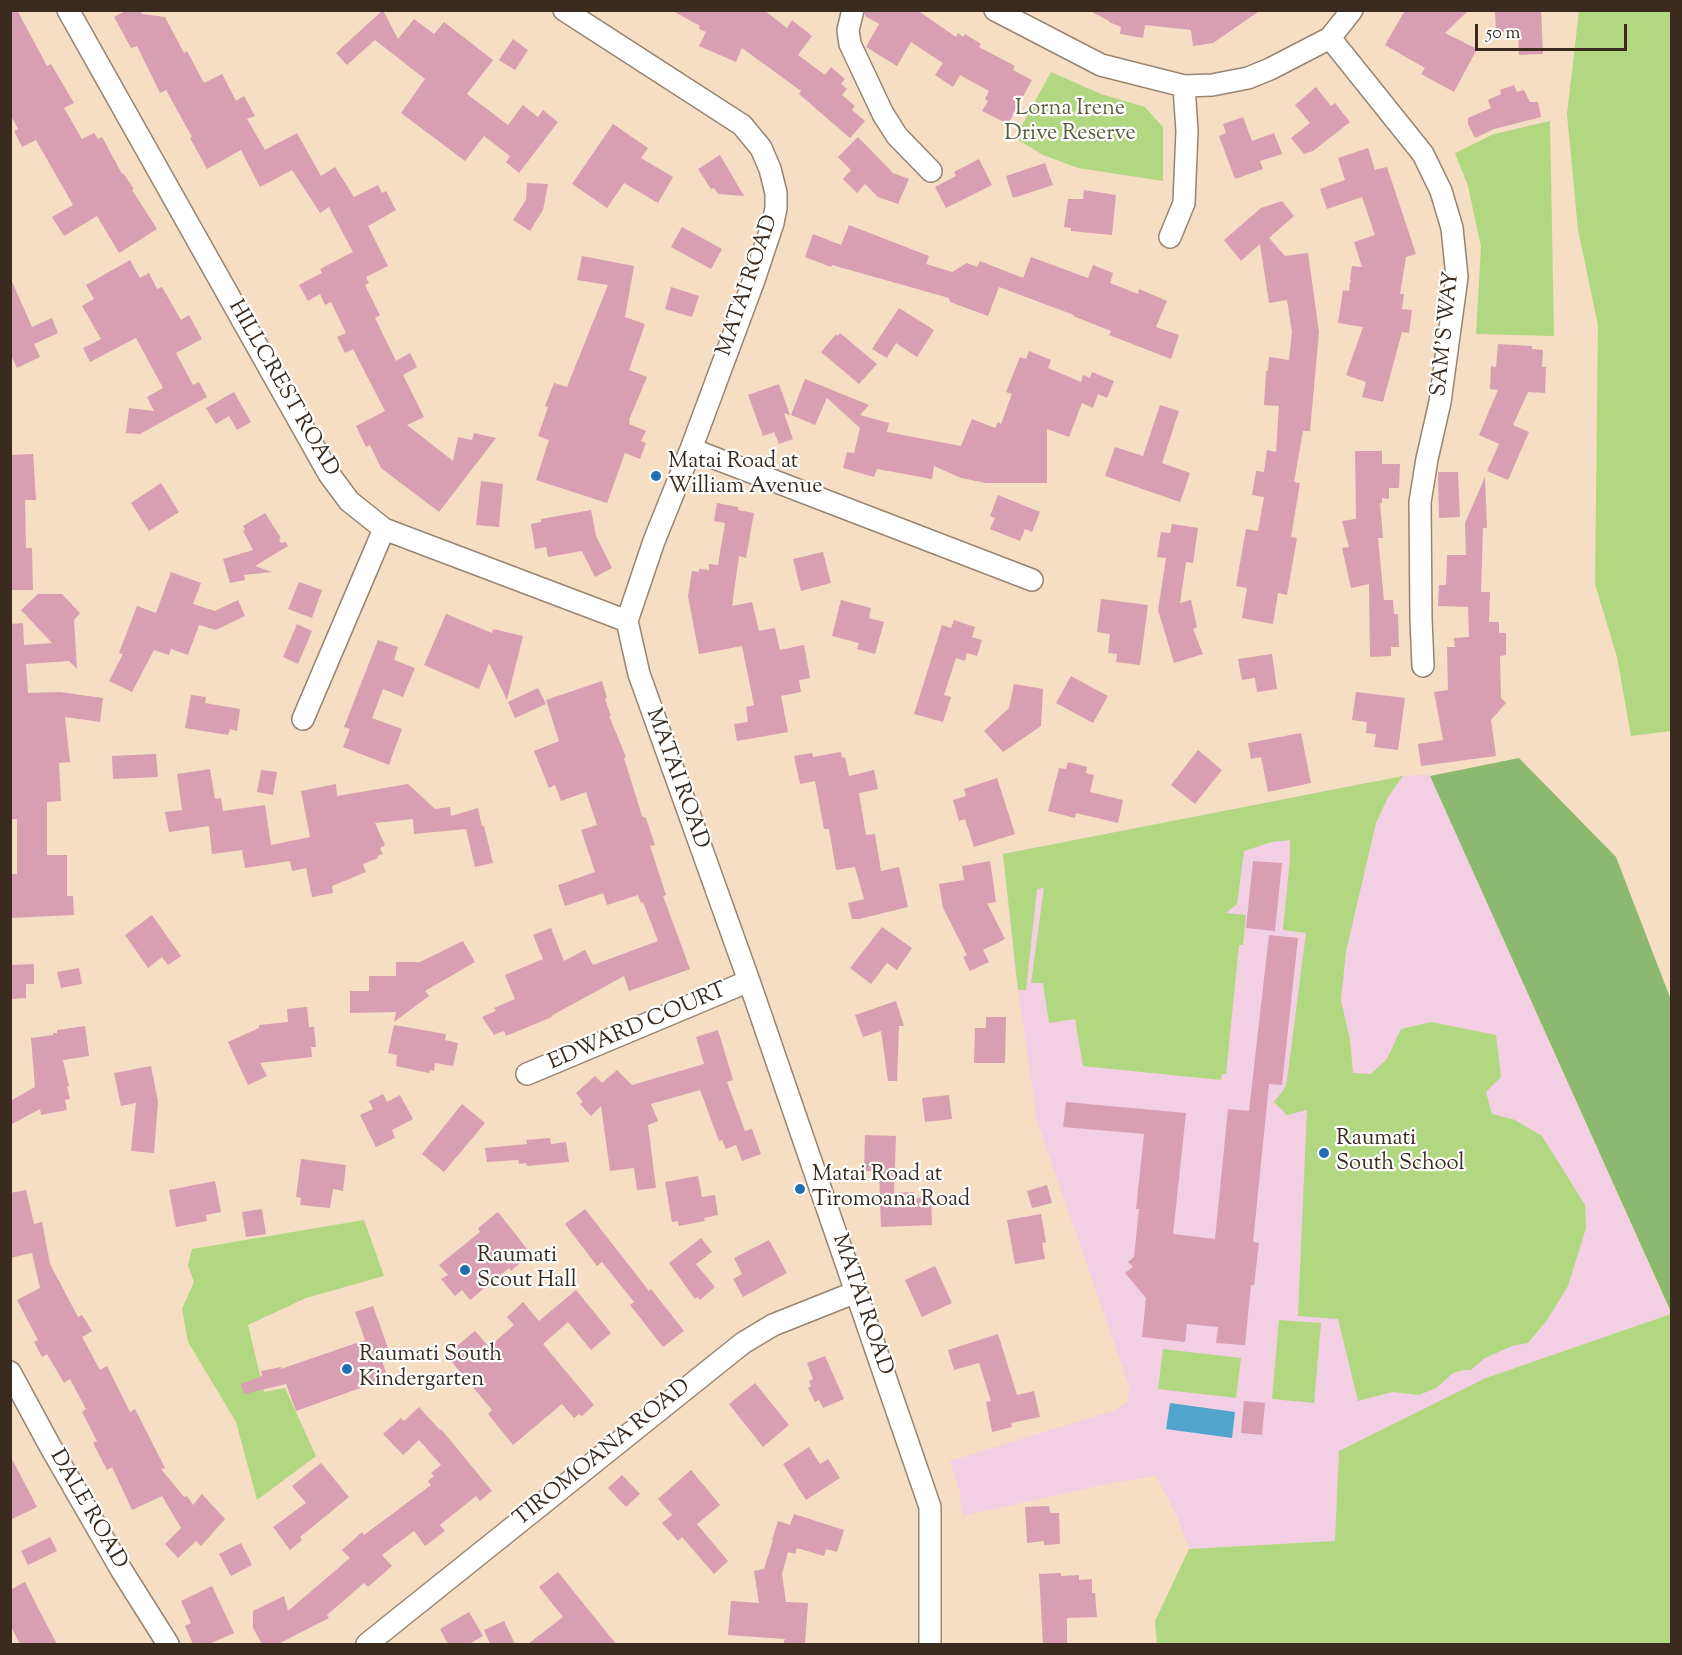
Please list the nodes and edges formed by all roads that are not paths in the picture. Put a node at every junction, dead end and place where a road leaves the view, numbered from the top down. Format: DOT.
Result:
graph roads {
  1 [pos="68,10"];
  2 [pos="564,10"];
  3 [pos="853,10"];
  4 [pos="995,10"];
  5 [pos="1352,10"];
  6 [pos="1330,38"];
  7 [pos="1184,86"];
  8 [pos="931,171"];
  9 [pos="1170,237"];
  10 [pos="691,449"];
  11 [pos="384,529"];
  12 [pos="1032,580"];
  13 [pos="627,621"];
  14 [pos="1423,666"];
  15 [pos="303,719"];
  16 [pos="749,981"];
  17 [pos="527,1074"];
  18 [pos="856,1292"];
  19 [pos="10,1372"];
  20 [pos="168,1644"];
  21 [pos="367,1644"];
  22 [pos="930,1644"];
  1 -- 11 [label="street, HILLCREST ROAD"];
  2 -- 10 [label="street, MATAI ROAD"];
  3 -- 8 [label="street"];
  4 -- 7 [label="street"];
  5 -- 6 [label="street"];
  6 -- 7 [label="street"];
  6 -- 14 [label="street, SAM'S WAY"];
  7 -- 9 [label="street"];
  10 -- 12 [label="street"];
  10 -- 13 [label="street, MATAI ROAD"];
  11 -- 13 [label="street, HILLCREST ROAD"];
  11 -- 15 [label="street"];
  13 -- 16 [label="street, MATAI ROAD"];
  16 -- 17 [label="street, EDWARD COURT"];
  16 -- 18 [label="street, MATAI ROAD"];
  18 -- 21 [label="street, TIROMOANA ROAD"];
  18 -- 22 [label="street, MATAI ROAD"];
  19 -- 20 [label="street, DALE ROAD"];
}
